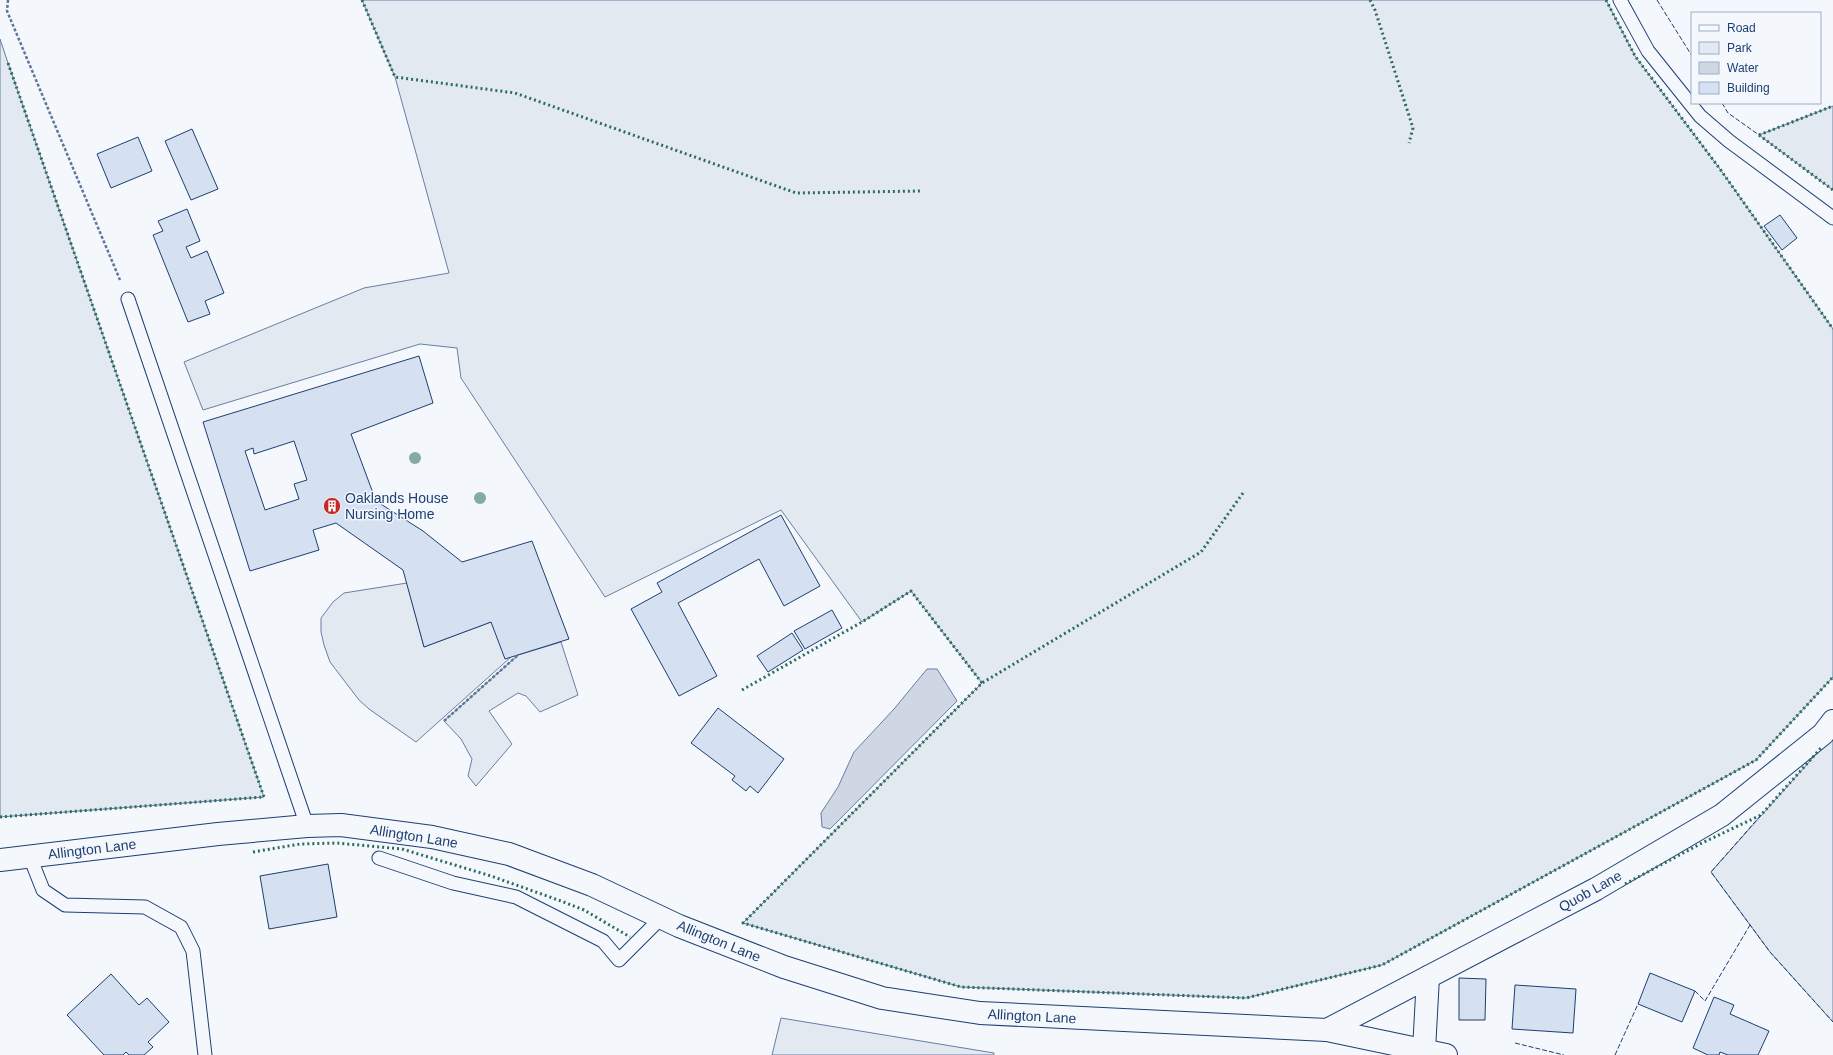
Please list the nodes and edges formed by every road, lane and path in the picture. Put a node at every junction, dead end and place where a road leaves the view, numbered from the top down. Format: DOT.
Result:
graph roads {
  1 [pos="8,0"];
  2 [pos="1620,0"];
  3 [pos="1833,218"];
  4 [pos="128,299"];
  5 [pos="518,655"];
  6 [pos="444,721"];
  7 [pos="1833,721"];
  8 [pos="307,826"];
  9 [pos="30,856"];
  10 [pos="379,858"];
  11 [pos="0,860"];
  12 [pos="661,918"];
  13 [pos="1428,977"];
  14 [pos="1327,1030"];
  15 [pos="1424,1050"];
  16 [pos="205,1055"];
  17 [pos="1446,1055"];
  1 -- 4 [label="path"];
  2 -- 3 [label="lane"];
  4 -- 8 [label="lane"];
  5 -- 6 [label="path"];
  7 -- 13 [label="street, Quob Lane"];
  8 -- 9 [label="street, Allington Lane"];
  8 -- 12 [label="street, Allington Lane"];
  9 -- 11 [label="street, Allington Lane"];
  9 -- 16 [label="lane"];
  10 -- 12 [label="lane"];
  12 -- 14 [label="street, Allington Lane"];
  13 -- 14 [label="street, Quob Lane"];
  13 -- 15 [label="street"];
  14 -- 15 [label="street, Allington Lane"];
  15 -- 17 [label="street, Allington Lane"];
}
